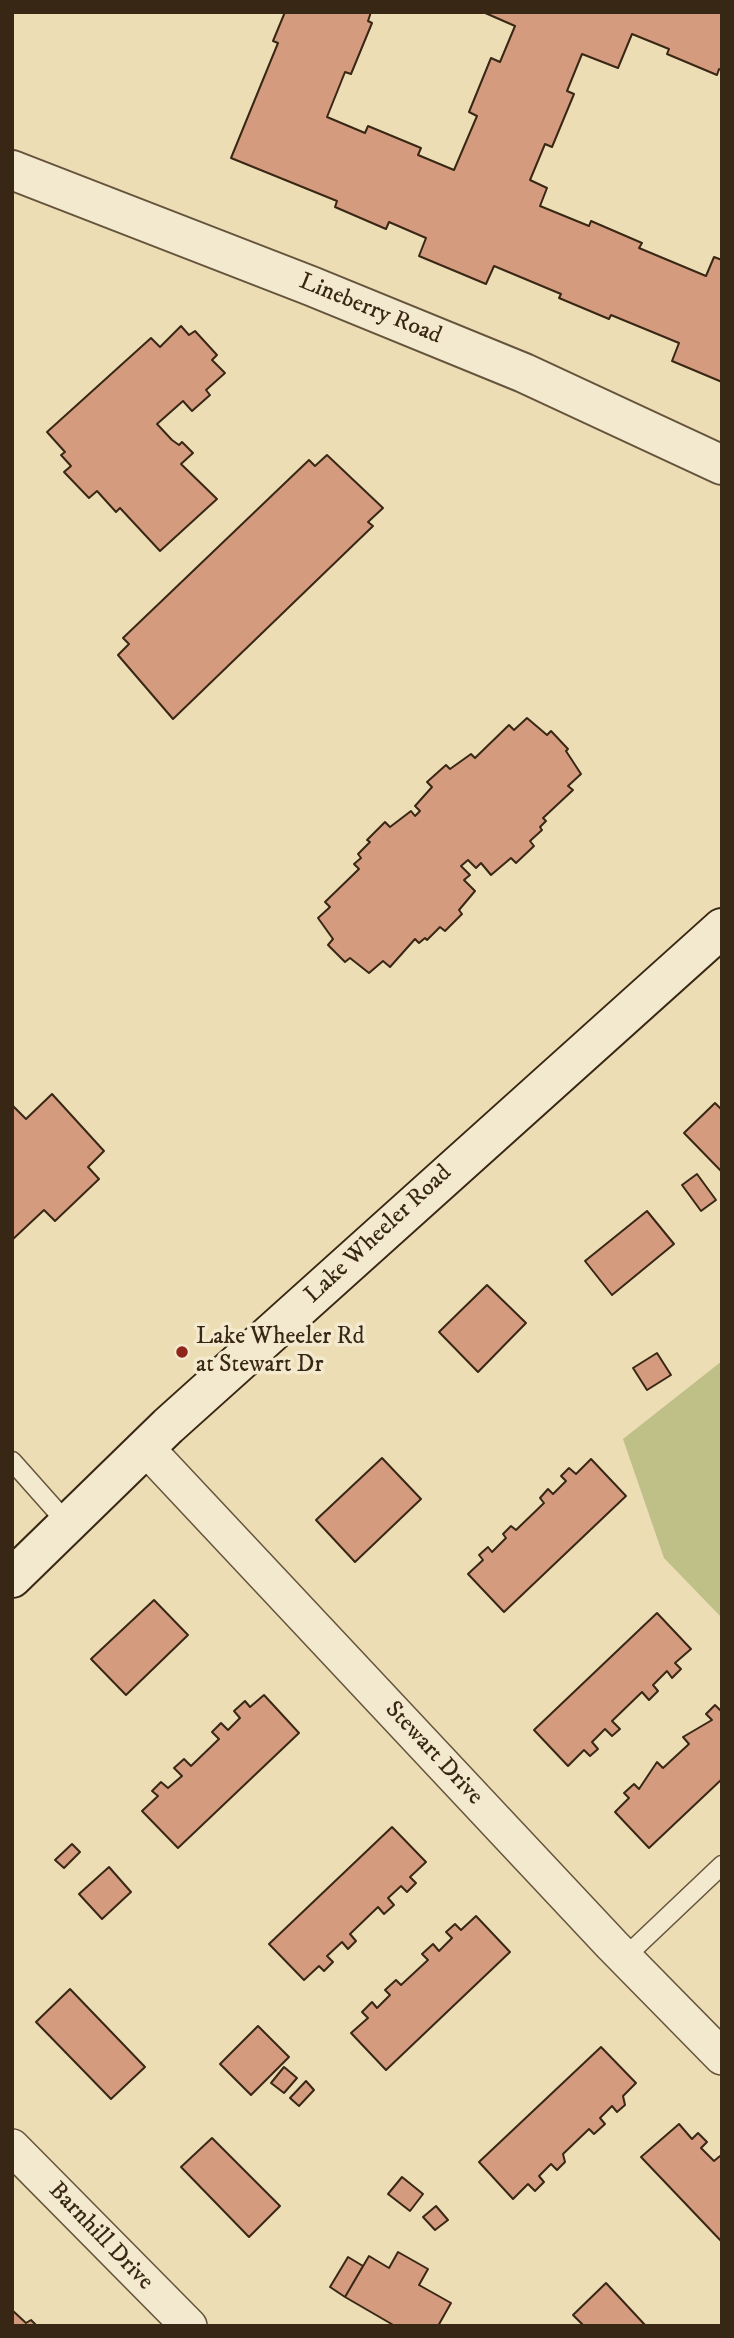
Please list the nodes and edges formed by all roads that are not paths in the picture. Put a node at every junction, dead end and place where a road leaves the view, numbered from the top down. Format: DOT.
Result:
graph roads {
  1 [pos="12,170"];
  2 [pos="722,465"];
  3 [pos="722,928"];
  4 [pos="146,1448"];
  5 [pos="12,1461"];
  6 [pos="68,1524"];
  7 [pos="12,1578"];
  8 [pos="722,1865"];
  9 [pos="624,1958"];
  10 [pos="722,2057"];
  11 [pos="12,2147"];
  12 [pos="189,2326"];
  1 -- 2 [label="main road, Lineberry Road"];
  3 -- 4 [label="main road, Lake Wheeler Road"];
  4 -- 6 [label="main road, Lake Wheeler Road"];
  4 -- 9 [label="street, Stewart Drive"];
  5 -- 6 [label="lane"];
  6 -- 7 [label="main road, Lake Wheeler Road"];
  8 -- 9 [label="lane"];
  9 -- 10 [label="street, Stewart Drive"];
  11 -- 12 [label="street, Barnhill Drive"];
}
